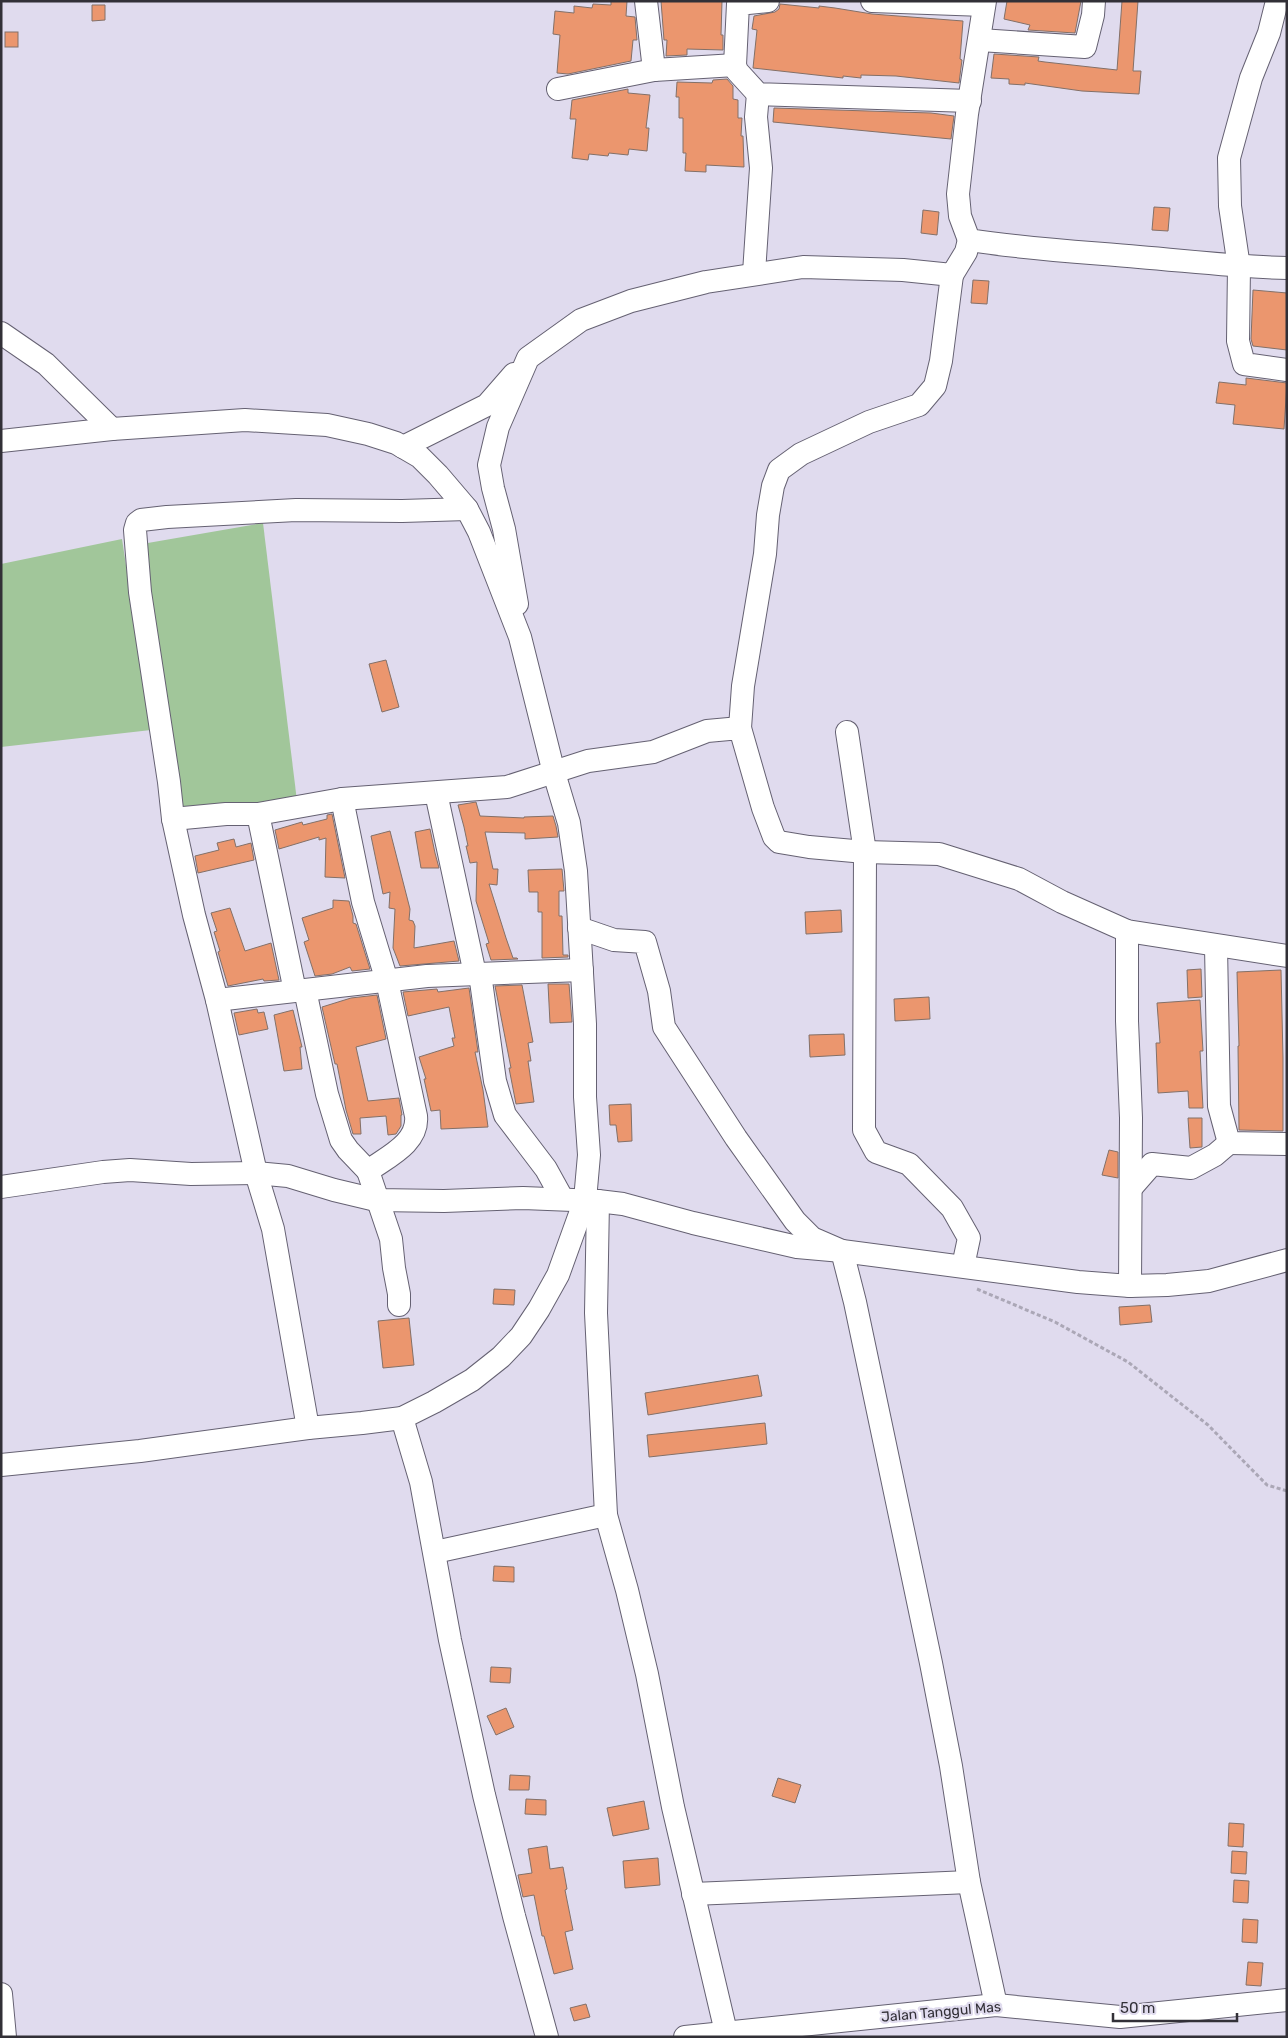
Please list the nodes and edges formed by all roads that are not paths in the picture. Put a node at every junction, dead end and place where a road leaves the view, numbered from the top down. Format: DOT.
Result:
graph roads {
  1 [pos="646,1"];
  2 [pos="768,1"];
  3 [pos="872,1"];
  4 [pos="1094,1"];
  5 [pos="1277,1"];
  6 [pos="896,2"];
  7 [pos="984,3"];
  8 [pos="980,40"];
  9 [pos="735,66"];
  10 [pos="654,70"];
  11 [pos="558,89"];
  12 [pos="758,94"];
  13 [pos="970,101"];
  14 [pos="969,240"];
  15 [pos="1239,267"];
  16 [pos="1287,268"];
  17 [pos="754,273"];
  18 [pos="952,275"];
  19 [pos="1,333"];
  20 [pos="528,358"];
  21 [pos="1287,370"];
  22 [pos="112,429"];
  23 [pos="1,441"];
  24 [pos="403,447"];
  25 [pos="467,509"];
  26 [pos="520,638"];
  27 [pos="740,728"];
  28 [pos="847,732"];
  29 [pos="554,773"];
  30 [pos="436,793"];
  31 [pos="342,799"];
  32 [pos="258,814"];
  33 [pos="172,819"];
  34 [pos="865,852"];
  35 [pos="579,928"];
  36 [pos="1127,931"];
  37 [pos="1216,946"];
  38 [pos="1287,956"];
  39 [pos="582,970"];
  40 [pos="478,974"];
  41 [pos="387,981"];
  42 [pos="300,991"];
  43 [pos="217,1000"];
  44 [pos="1229,1143"];
  45 [pos="1287,1144"];
  46 [pos="368,1170"];
  47 [pos="256,1173"];
  48 [pos="1,1187"];
  49 [pos="1131,1188"];
  50 [pos="562,1198"];
  51 [pos="376,1200"];
  52 [pos="592,1200"];
  53 [pos="842,1251"];
  54 [pos="1287,1260"];
  55 [pos="962,1266"];
  56 [pos="1130,1286"];
  57 [pos="399,1305"];
  58 [pos="402,1418"];
  59 [pos="308,1428"];
  60 [pos="1,1465"];
  61 [pos="606,1515"];
  62 [pos="435,1552"];
  63 [pos="969,1882"];
  64 [pos="693,1894"];
  65 [pos="1,1994"];
  66 [pos="1287,2000"];
  67 [pos="996,2005"];
  68 [pos="1120,2027"];
  69 [pos="726,2032"];
  70 [pos="5,2037"];
  71 [pos="547,2037"];
  72 [pos="686,2037"];
  1 -- 10 [label="street"];
  2 -- 9 [label="street"];
  3 -- 6 [label="street"];
  4 -- 8 [label="street"];
  5 -- 15 [label="street"];
  6 -- 7 [label="street"];
  7 -- 8 [label="street"];
  8 -- 13 [label="street"];
  9 -- 10 [label="street"];
  9 -- 12 [label="street"];
  10 -- 11 [label="street"];
  12 -- 13 [label="street"];
  12 -- 17 [label="street"];
  13 -- 14 [label="street"];
  14 -- 15 [label="street"];
  14 -- 18 [label="street"];
  15 -- 16 [label="street"];
  15 -- 21 [label="street"];
  17 -- 18 [label="street"];
  17 -- 20 [label="street"];
  18 -- 27 [label="street"];
  19 -- 22 [label="street"];
  20 -- 24 [label="street"];
  20 -- 26 [label="street"];
  22 -- 23 [label="street"];
  22 -- 24 [label="street"];
  24 -- 25 [label="street"];
  25 -- 26 [label="street"];
  25 -- 33 [label="street"];
  26 -- 29 [label="street"];
  27 -- 29 [label="street"];
  27 -- 34 [label="street"];
  28 -- 34 [label="street"];
  29 -- 30 [label="street"];
  29 -- 35 [label="street"];
  30 -- 31 [label="street"];
  30 -- 40 [label="street"];
  31 -- 32 [label="street"];
  31 -- 41 [label="street"];
  32 -- 33 [label="street"];
  32 -- 42 [label="street"];
  33 -- 43 [label="street"];
  34 -- 36 [label="street"];
  34 -- 55 [label="street"];
  35 -- 39 [label="street"];
  35 -- 53 [label="street"];
  36 -- 37 [label="street"];
  36 -- 49 [label="street"];
  37 -- 38 [label="street"];
  37 -- 44 [label="street"];
  39 -- 40 [label="street"];
  39 -- 52 [label="street"];
  40 -- 41 [label="street"];
  40 -- 50 [label="street"];
  41 -- 42 [label="street"];
  41 -- 46 [label="street"];
  42 -- 43 [label="street"];
  42 -- 46 [label="street"];
  43 -- 47 [label="street"];
  44 -- 45 [label="street"];
  44 -- 49 [label="street"];
  46 -- 51 [label="street"];
  47 -- 48 [label="street"];
  47 -- 51 [label="street"];
  47 -- 59 [label="street"];
  49 -- 56 [label="street"];
  50 -- 51 [label="street"];
  50 -- 52 [label="street"];
  51 -- 57 [label="street"];
  52 -- 53 [label="street"];
  52 -- 58 [label="street"];
  52 -- 61 [label="street"];
  53 -- 55 [label="street"];
  53 -- 63 [label="street"];
  54 -- 56 [label="street"];
  55 -- 56 [label="street"];
  58 -- 59 [label="street"];
  58 -- 62 [label="street"];
  59 -- 60 [label="street"];
  61 -- 62 [label="street"];
  61 -- 64 [label="street"];
  62 -- 71 [label="street"];
  63 -- 64 [label="street"];
  63 -- 67 [label="street"];
  64 -- 69 [label="street"];
  65 -- 70 [label="street"];
  66 -- 68 [label="street, Jalan Tanggul Mas"];
  67 -- 68 [label="street, Jalan Tanggul Mas"];
  67 -- 69 [label="street, Jalan Tanggul Mas"];
  69 -- 72 [label="street, Jalan Tanggul Mas"];
}
